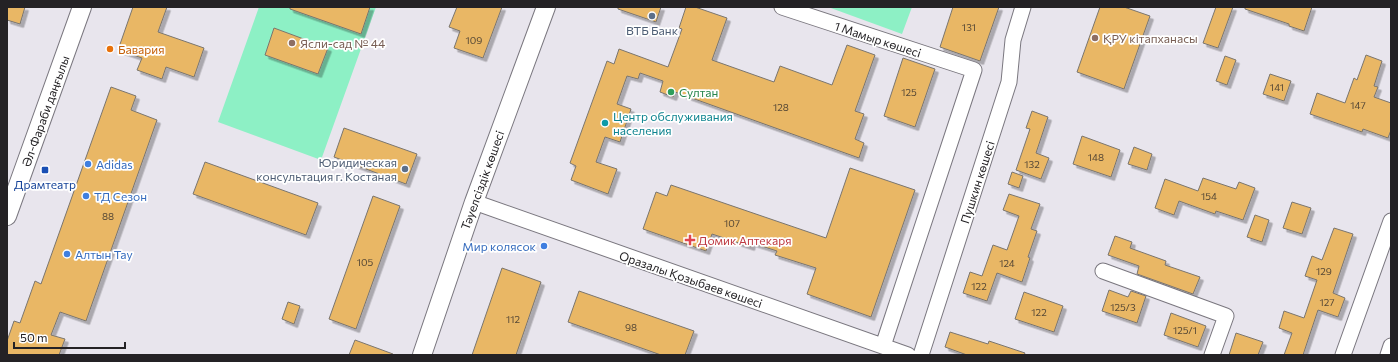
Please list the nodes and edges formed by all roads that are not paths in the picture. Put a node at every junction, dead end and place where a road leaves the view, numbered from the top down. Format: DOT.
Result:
graph roads {
  1 [pos="82,7"];
  2 [pos="546,7"];
  3 [pos="1023,7"];
  4 [pos="791,8"];
  5 [pos="474,202"];
  6 [pos="7,216"];
  7 [pos="1391,221"];
  8 [pos="1103,271"];
  9 [pos="883,346"];
  10 [pos="1391,346"];
  11 [pos="422,355"];
  12 [pos="908,355"];
  13 [pos="921,355"];
  14 [pos="1212,355"];
  15 [pos="1343,355"];
  16 [pos="1388,355"];
  1 -- 6 [label="main road, Әл-Фараби даңғылы"];
  2 -- 5 [label="main road, Тәуелсіздік көшесі"];
  3 -- 13 [label="street, Пушкин көшесі"];
  4 -- 9 [label="street, 1 Мамыр көшесі"];
  5 -- 9 [label="street, Оразалы Қозыбаев көшесі"];
  5 -- 11 [label="main road, Тәуелсіздік көшесі"];
  7 -- 15 [label="street"];
  8 -- 14 [label="street"];
  9 -- 12 [label="street, Оразалы Қозыбаев көшесі"];
  10 -- 16 [label="street"];
}
